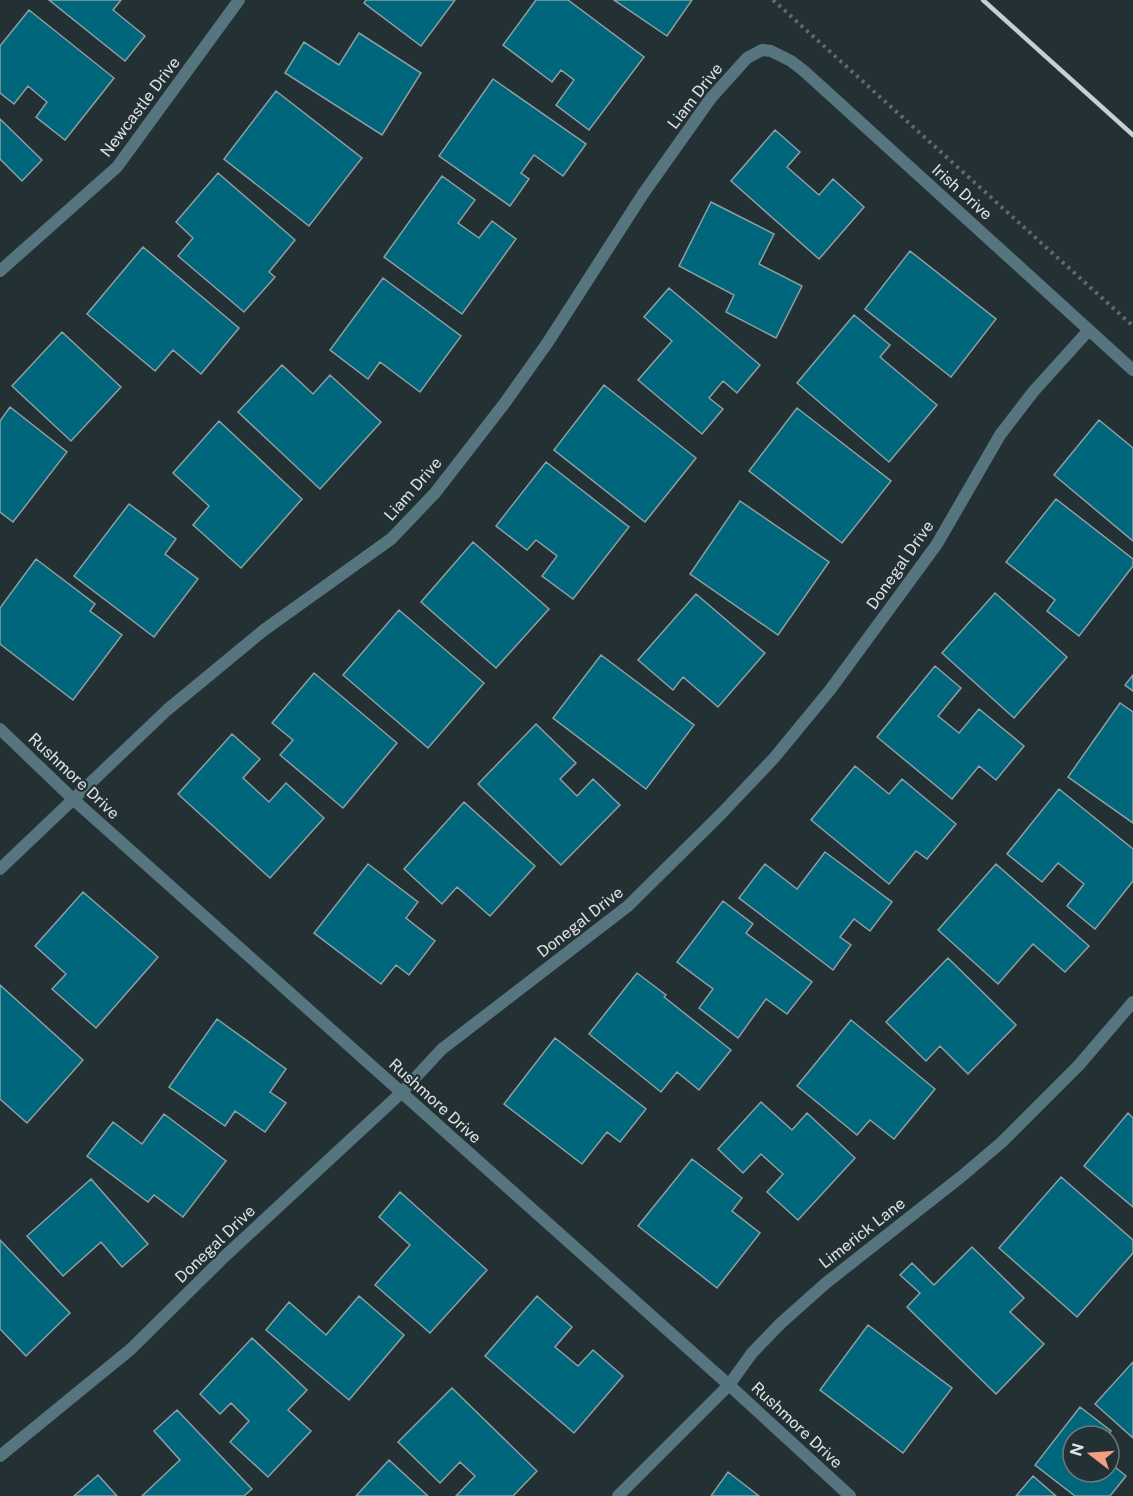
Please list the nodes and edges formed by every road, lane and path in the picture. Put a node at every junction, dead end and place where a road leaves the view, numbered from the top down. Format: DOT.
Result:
graph roads {
  1 [pos="239,0"];
  2 [pos="773,0"];
  3 [pos="762,50"];
  4 [pos="0,271"];
  5 [pos="1133,326"];
  6 [pos="1089,330"];
  7 [pos="1133,370"];
  8 [pos="0,729"];
  9 [pos="74,800"];
  10 [pos="0,869"];
  11 [pos="1133,1002"];
  12 [pos="401,1093"];
  13 [pos="729,1385"];
  14 [pos="0,1456"];
  15 [pos="618,1496"];
  16 [pos="850,1496"];
  1 -- 4 [label="street, Newcastle Drive"];
  2 -- 5 [label="path"];
  3 -- 6 [label="street, Irish Drive"];
  3 -- 9 [label="street, Liam Drive"];
  6 -- 7 [label="street, Irish Drive"];
  6 -- 12 [label="street, Donegal Drive"];
  8 -- 9 [label="street, Rushmore Drive"];
  9 -- 10 [label="street, Liam Drive"];
  9 -- 12 [label="street, Rushmore Drive"];
  11 -- 13 [label="street, Limerick Lane"];
  12 -- 13 [label="street, Rushmore Drive"];
  12 -- 14 [label="street, Donegal Drive"];
  13 -- 15 [label="street, Limerick Lane"];
  13 -- 16 [label="street, Rushmore Drive"];
}
